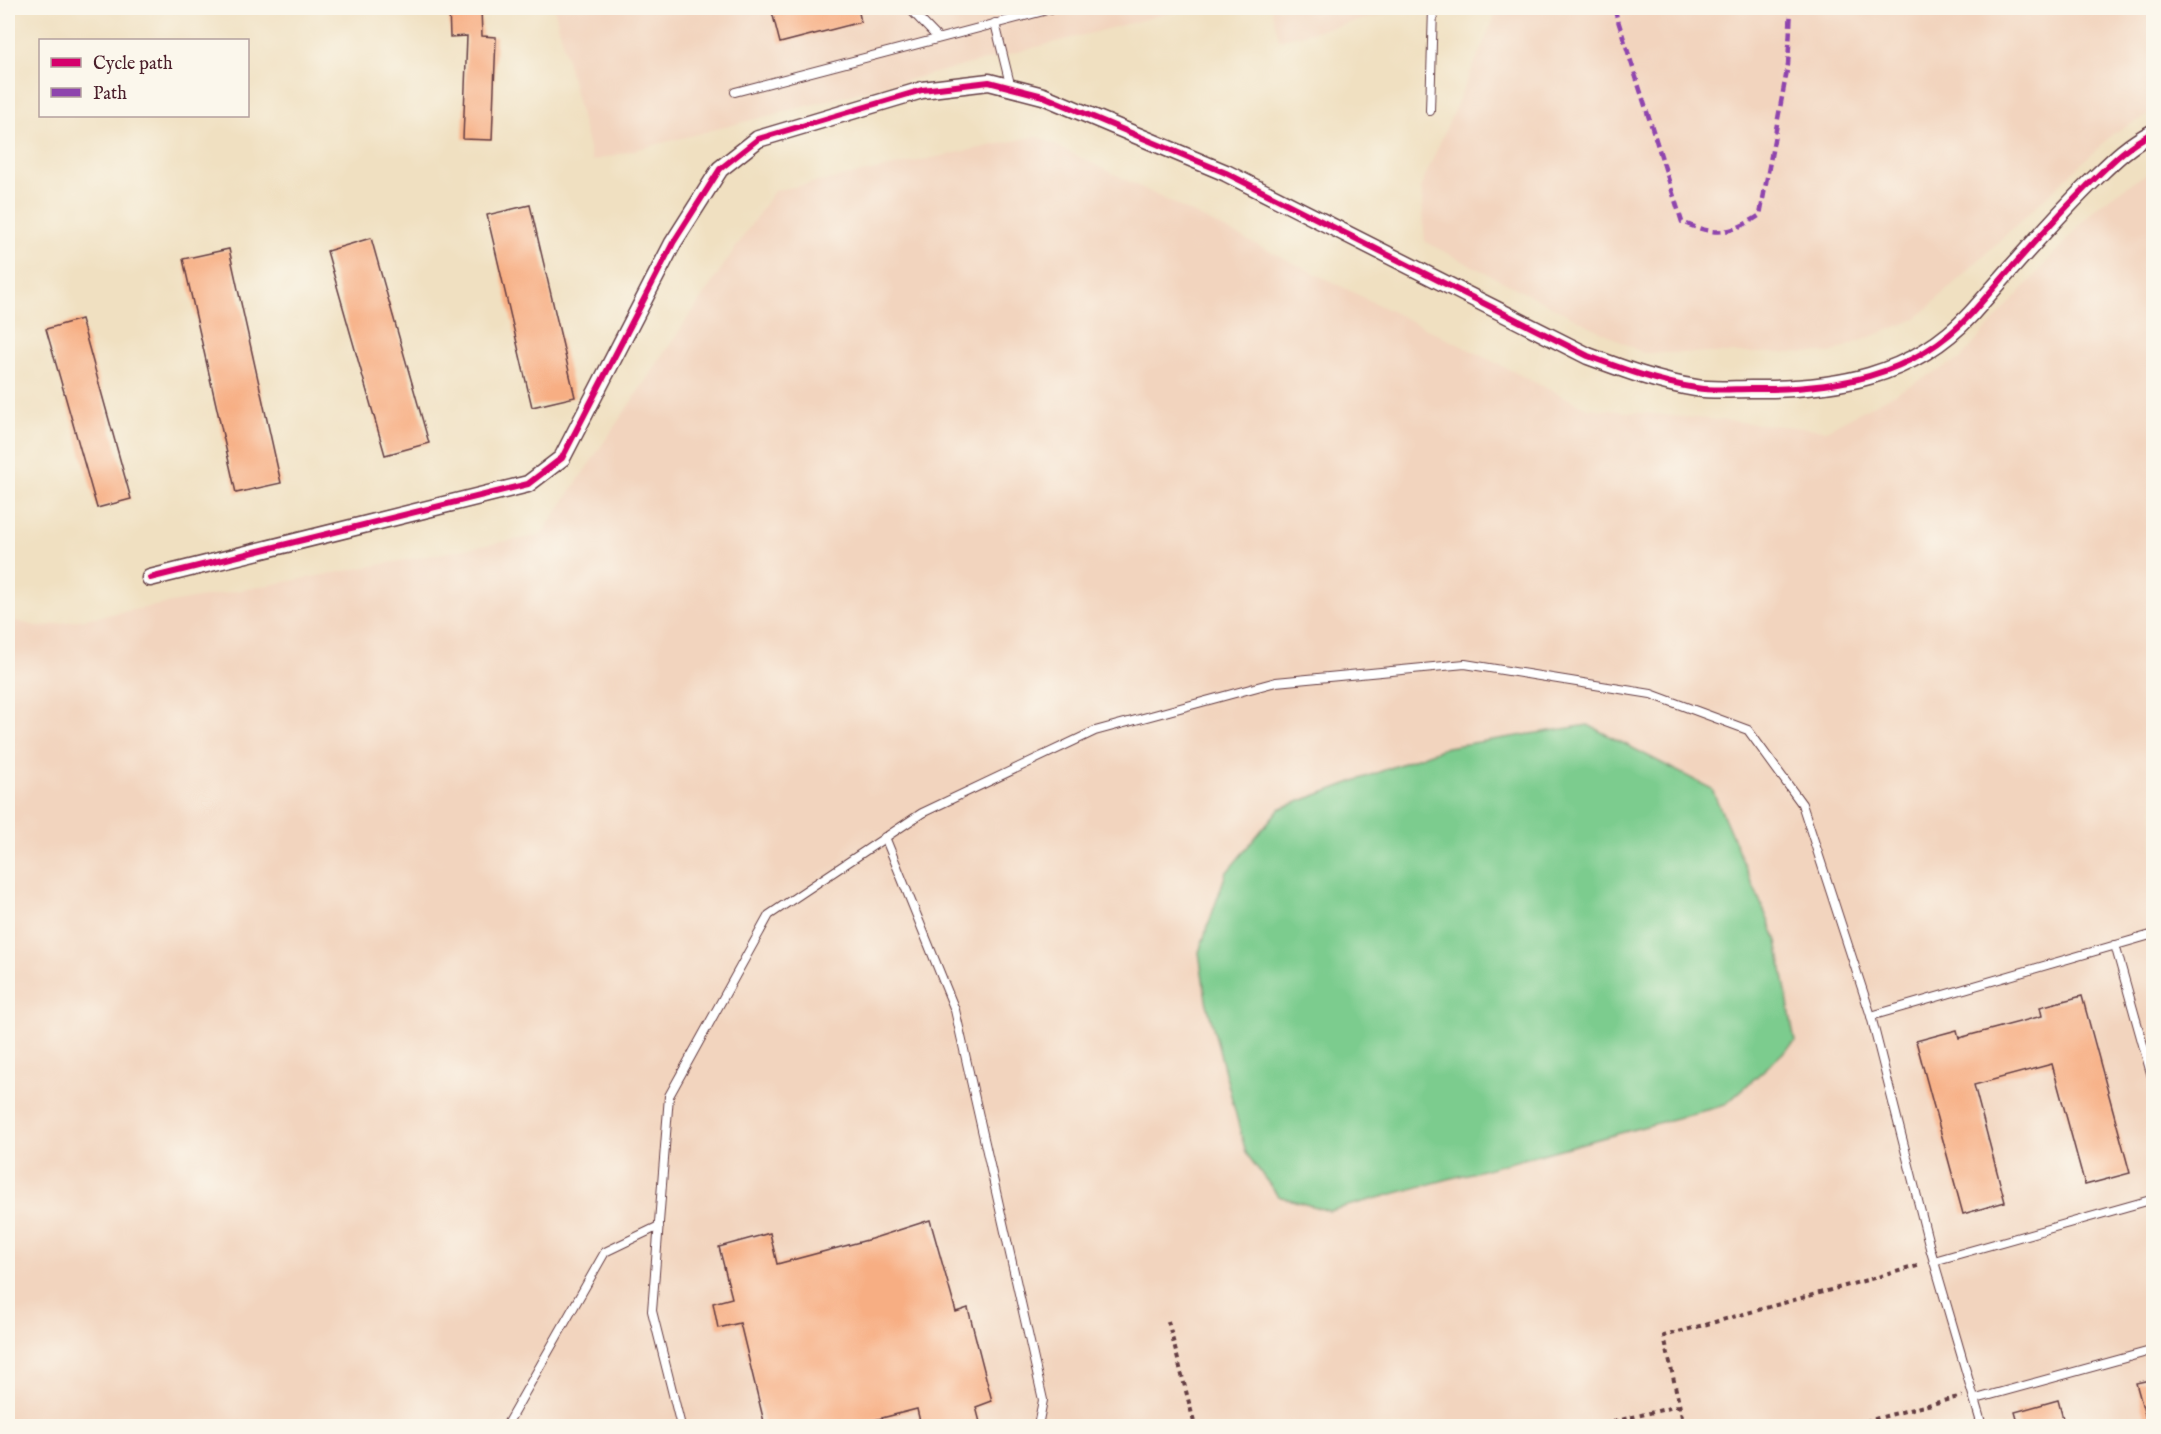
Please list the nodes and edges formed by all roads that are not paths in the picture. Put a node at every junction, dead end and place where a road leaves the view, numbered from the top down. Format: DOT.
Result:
graph roads {
  1 [pos="909,8"];
  2 [pos="1056,8"];
  3 [pos="1433,8"];
  4 [pos="995,23"];
  5 [pos="938,39"];
  6 [pos="1011,88"];
  7 [pos="735,92"];
  8 [pos="1430,111"];
  9 [pos="2154,132"];
  10 [pos="150,578"];
  11 [pos="885,837"];
  12 [pos="2154,934"];
  13 [pos="2115,945"];
  14 [pos="1871,1016"];
  15 [pos="2154,1084"];
  16 [pos="2154,1198"];
  17 [pos="659,1226"];
  18 [pos="1934,1262"];
  19 [pos="2154,1350"];
  20 [pos="1975,1396"];
  21 [pos="506,1426"];
  22 [pos="681,1426"];
  23 [pos="1038,1426"];
  24 [pos="1982,1426"];
  1 -- 5 [label="lane"];
  2 -- 4 [label="lane"];
  3 -- 8 [label="lane"];
  4 -- 5 [label="lane"];
  4 -- 6 [label="lane"];
  5 -- 7 [label="lane"];
  6 -- 9 [label="street"];
  6 -- 10 [label="street"];
  11 -- 14 [label="lane"];
  11 -- 17 [label="lane"];
  11 -- 23 [label="lane"];
  12 -- 13 [label="lane"];
  13 -- 14 [label="lane"];
  13 -- 15 [label="lane"];
  14 -- 20 [label="lane"];
  16 -- 18 [label="lane"];
  17 -- 21 [label="lane"];
  17 -- 22 [label="lane"];
  19 -- 20 [label="lane"];
  20 -- 24 [label="lane"];
}
